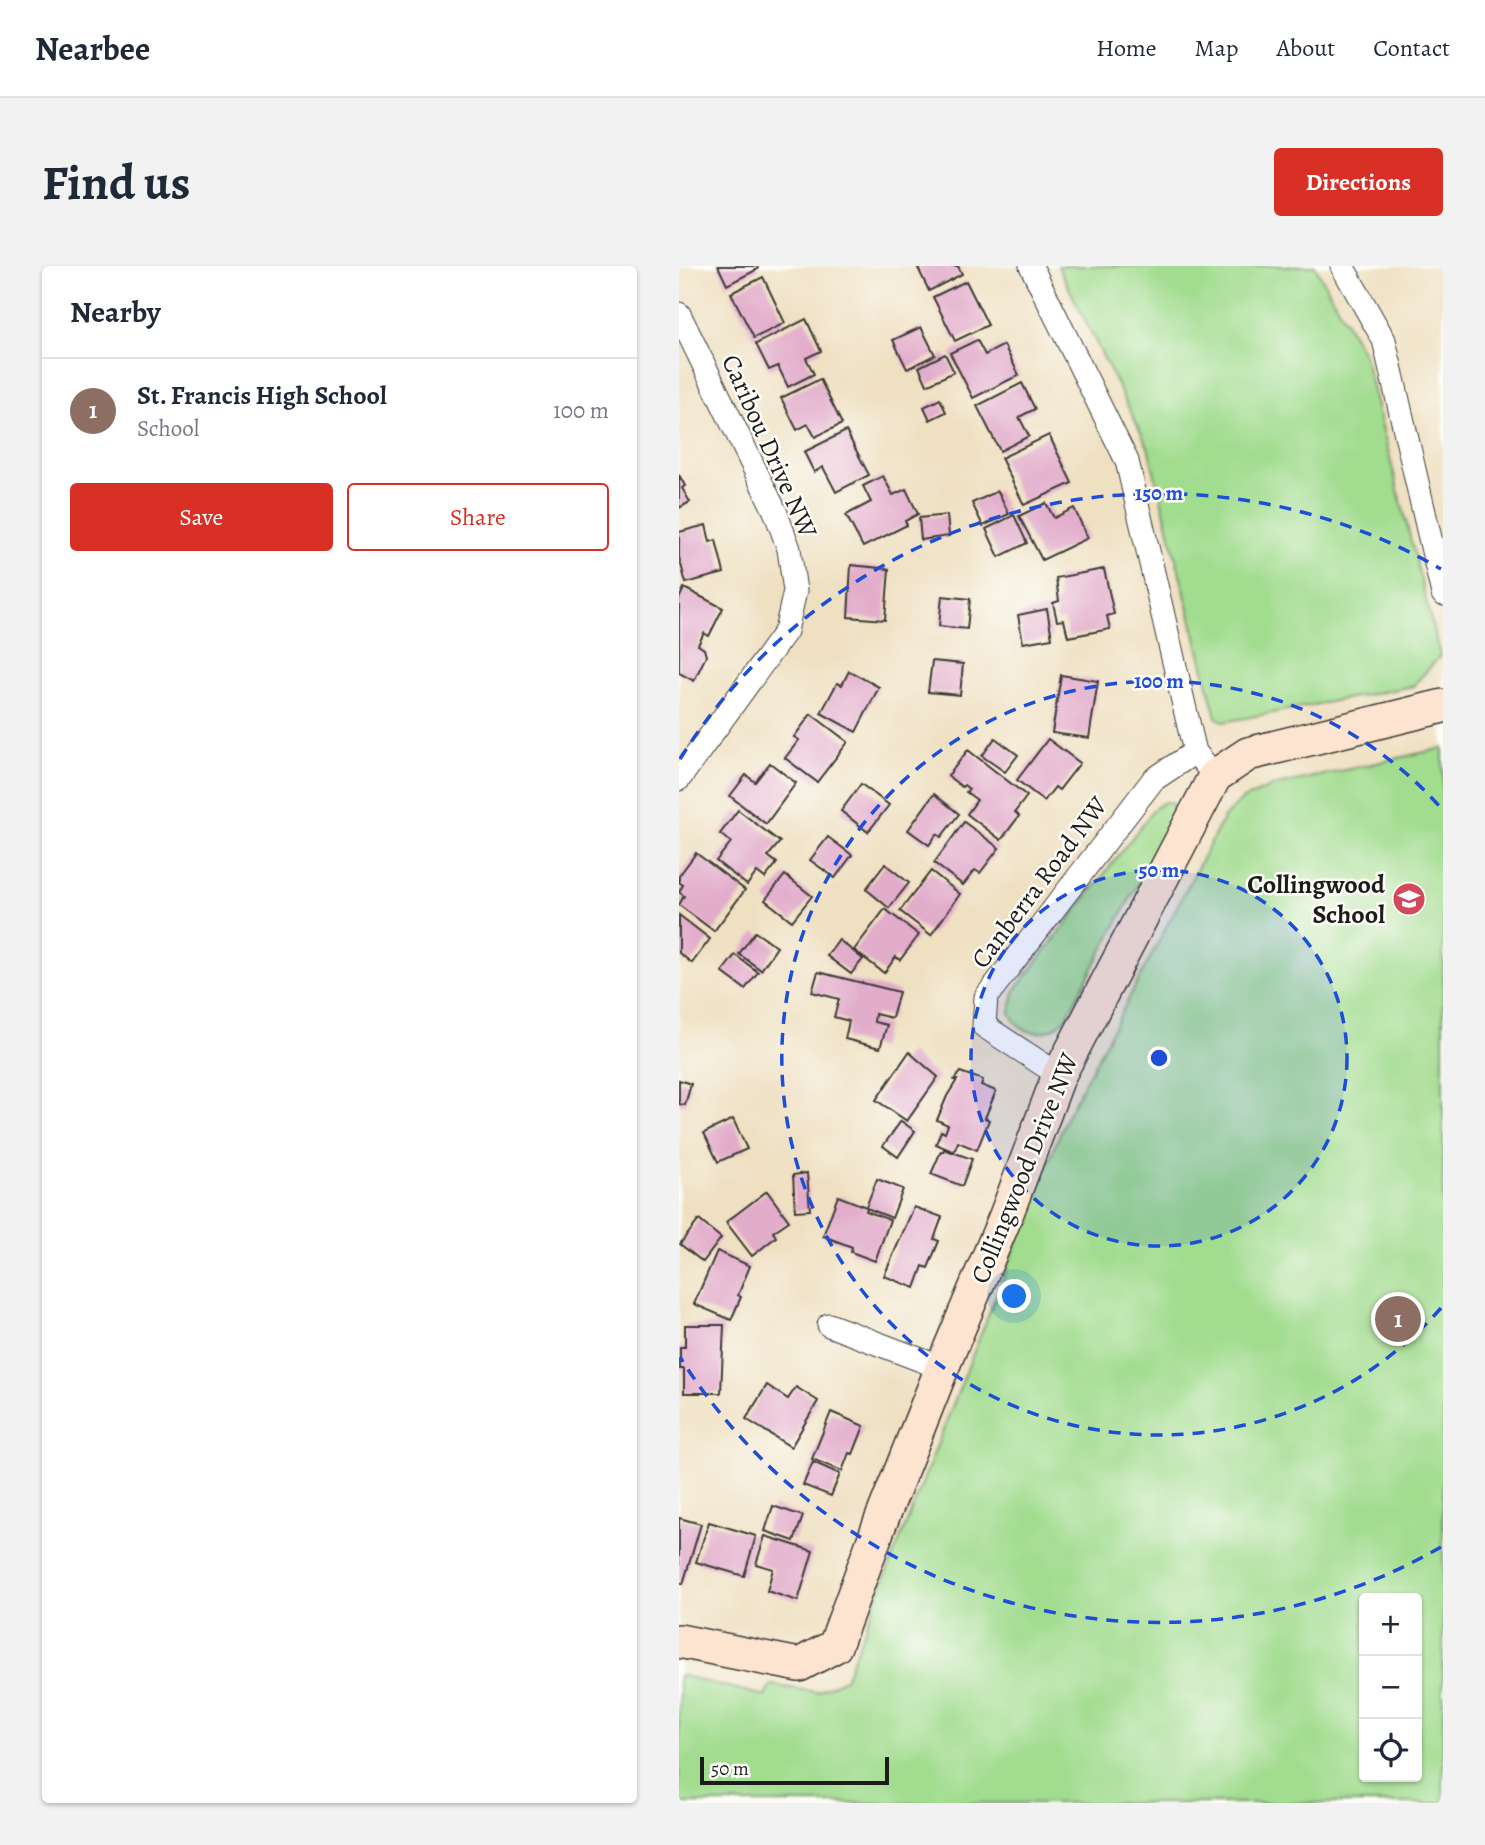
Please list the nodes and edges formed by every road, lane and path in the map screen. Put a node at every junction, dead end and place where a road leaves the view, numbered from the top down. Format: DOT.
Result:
graph roads {
  1 [pos="1031,266"];
  2 [pos="1342,266"];
  3 [pos="679,314"];
  4 [pos="1443,594"];
  5 [pos="1443,706"];
  6 [pos="1205,764"];
  7 [pos="679,779"];
  8 [pos="1059,1075"];
  9 [pos="829,1325"];
  10 [pos="942,1367"];
  11 [pos="679,1641"];
  1 -- 6 [label="street"];
  2 -- 4 [label="street"];
  3 -- 7 [label="street, Caribou Drive NW"];
  5 -- 6 [label="street, Collingwood Drive NW"];
  6 -- 8 [label="street, Collingwood Drive NW"];
  6 -- 8 [label="street, Canberra Road NW"];
  8 -- 10 [label="street, Collingwood Drive NW"];
  9 -- 10 [label="street"];
  10 -- 11 [label="street, Collingwood Drive NW"];
}
